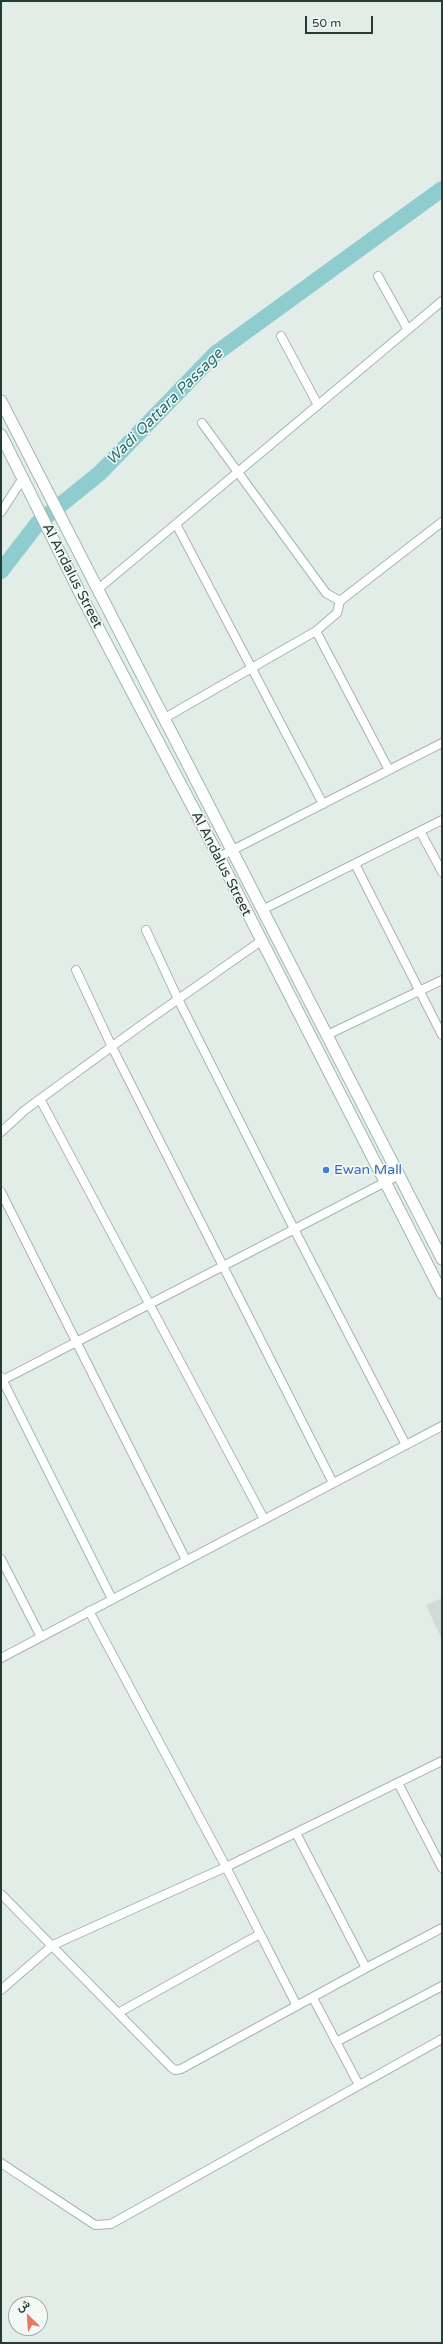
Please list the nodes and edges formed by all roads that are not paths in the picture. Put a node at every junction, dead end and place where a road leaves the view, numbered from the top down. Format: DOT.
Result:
graph roads {
  1 [pos="378,276"];
  2 [pos="442,302"];
  3 [pos="408,330"];
  4 [pos="281,336"];
  5 [pos="1,401"];
  6 [pos="318,405"];
  7 [pos="202,423"];
  8 [pos="1,435"];
  9 [pos="239,472"];
  10 [pos="23,478"];
  11 [pos="1,512"];
  12 [pos="442,522"];
  13 [pos="176,524"];
  14 [pos="97,590"];
  15 [pos="340,601"];
  16 [pos="316,631"];
  17 [pos="252,668"];
  18 [pos="163,719"];
  19 [pos="442,743"];
  20 [pos="389,770"];
  21 [pos="323,804"];
  22 [pos="442,820"];
  23 [pos="420,831"];
  24 [pos="232,851"];
  25 [pos="219,857"];
  26 [pos="355,864"];
  27 [pos="442,872"];
  28 [pos="262,910"];
  29 [pos="146,930"];
  30 [pos="261,941"];
  31 [pos="76,970"];
  32 [pos="442,980"];
  33 [pos="419,991"];
  34 [pos="178,999"];
  35 [pos="328,1035"];
  36 [pos="442,1035"];
  37 [pos="112,1047"];
  38 [pos="40,1100"];
  39 [pos="1,1132"];
  40 [pos="399,1176"];
  41 [pos="385,1182"];
  42 [pos="1,1192"];
  43 [pos="294,1229"];
  44 [pos="442,1259"];
  45 [pos="223,1265"];
  46 [pos="442,1293"];
  47 [pos="149,1304"];
  48 [pos="77,1342"];
  49 [pos="2,1379"];
  50 [pos="442,1426"];
  51 [pos="406,1445"];
  52 [pos="333,1483"];
  53 [pos="264,1520"];
  54 [pos="1,1559"];
  55 [pos="186,1560"];
  56 [pos="112,1599"];
  57 [pos="89,1611"];
  58 [pos="41,1637"];
  59 [pos="1,1658"];
  60 [pos="442,1761"];
  61 [pos="398,1783"];
  62 [pos="296,1833"];
  63 [pos="226,1867"];
  64 [pos="442,1868"];
  65 [pos="1,1894"];
  66 [pos="442,1928"];
  67 [pos="260,1934"];
  68 [pos="53,1945"];
  69 [pos="366,1968"];
  70 [pos="442,1986"];
  71 [pos="1,1990"];
  72 [pos="313,1998"];
  73 [pos="297,2006"];
  74 [pos="118,2013"];
  75 [pos="442,2039"];
  76 [pos="336,2042"];
  77 [pos="359,2085"];
  78 [pos="1,2163"];
  1 -- 3 [label="street"];
  2 -- 3 [label="street"];
  3 -- 6 [label="street"];
  4 -- 6 [label="street"];
  5 -- 14 [label="main road, Al Andalus Street"];
  6 -- 9 [label="street"];
  7 -- 9 [label="street"];
  8 -- 10 [label="main road, Al Andalus Street"];
  9 -- 13 [label="street"];
  9 -- 15 [label="street"];
  10 -- 11 [label="street"];
  10 -- 25 [label="main road, Al Andalus Street"];
  12 -- 15 [label="street"];
  13 -- 14 [label="street"];
  13 -- 17 [label="street"];
  14 -- 18 [label="main road, Al Andalus Street"];
  15 -- 16 [label="street"];
  16 -- 17 [label="street"];
  16 -- 20 [label="street"];
  17 -- 18 [label="street"];
  17 -- 21 [label="street"];
  18 -- 24 [label="main road, Al Andalus Street"];
  19 -- 20 [label="street"];
  20 -- 21 [label="street"];
  21 -- 24 [label="street"];
  22 -- 23 [label="street"];
  23 -- 26 [label="street"];
  23 -- 27 [label="street"];
  24 -- 25 [label="street"];
  24 -- 28 [label="main road, Al Andalus Street"];
  25 -- 30 [label="main road, Al Andalus Street"];
  26 -- 28 [label="street"];
  26 -- 33 [label="street"];
  28 -- 35 [label="main road, Al Andalus Street"];
  29 -- 34 [label="street"];
  30 -- 34 [label="street"];
  30 -- 41 [label="main road, Al Andalus Street"];
  31 -- 37 [label="street"];
  32 -- 33 [label="street"];
  33 -- 35 [label="street"];
  33 -- 36 [label="street"];
  34 -- 37 [label="street"];
  34 -- 43 [label="street"];
  35 -- 40 [label="main road, Al Andalus Street"];
  37 -- 38 [label="street"];
  37 -- 45 [label="street"];
  38 -- 39 [label="street"];
  38 -- 47 [label="street"];
  40 -- 41 [label="street"];
  40 -- 44 [label="main road, Al Andalus Street"];
  41 -- 43 [label="street"];
  41 -- 46 [label="main road, Al Andalus Street"];
  42 -- 48 [label="street"];
  43 -- 45 [label="street"];
  43 -- 51 [label="street"];
  45 -- 47 [label="street"];
  45 -- 52 [label="street"];
  47 -- 48 [label="street"];
  47 -- 53 [label="street"];
  48 -- 49 [label="street"];
  48 -- 55 [label="street"];
  49 -- 56 [label="street"];
  50 -- 51 [label="street"];
  51 -- 52 [label="street"];
  52 -- 53 [label="street"];
  53 -- 55 [label="street"];
  54 -- 58 [label="street"];
  55 -- 56 [label="street"];
  56 -- 57 [label="street"];
  57 -- 58 [label="street"];
  57 -- 63 [label="street"];
  58 -- 59 [label="street"];
  60 -- 61 [label="street"];
  61 -- 62 [label="street"];
  61 -- 64 [label="street"];
  62 -- 63 [label="street"];
  62 -- 69 [label="street"];
  63 -- 67 [label="street"];
  63 -- 68 [label="street"];
  65 -- 68 [label="street"];
  66 -- 69 [label="street"];
  67 -- 73 [label="street"];
  67 -- 74 [label="street"];
  68 -- 71 [label="street"];
  68 -- 74 [label="street"];
  69 -- 72 [label="street"];
  70 -- 76 [label="street"];
  72 -- 73 [label="street"];
  72 -- 76 [label="street"];
  73 -- 74 [label="street"];
  75 -- 77 [label="street"];
  76 -- 77 [label="street"];
  77 -- 78 [label="street"];
}
